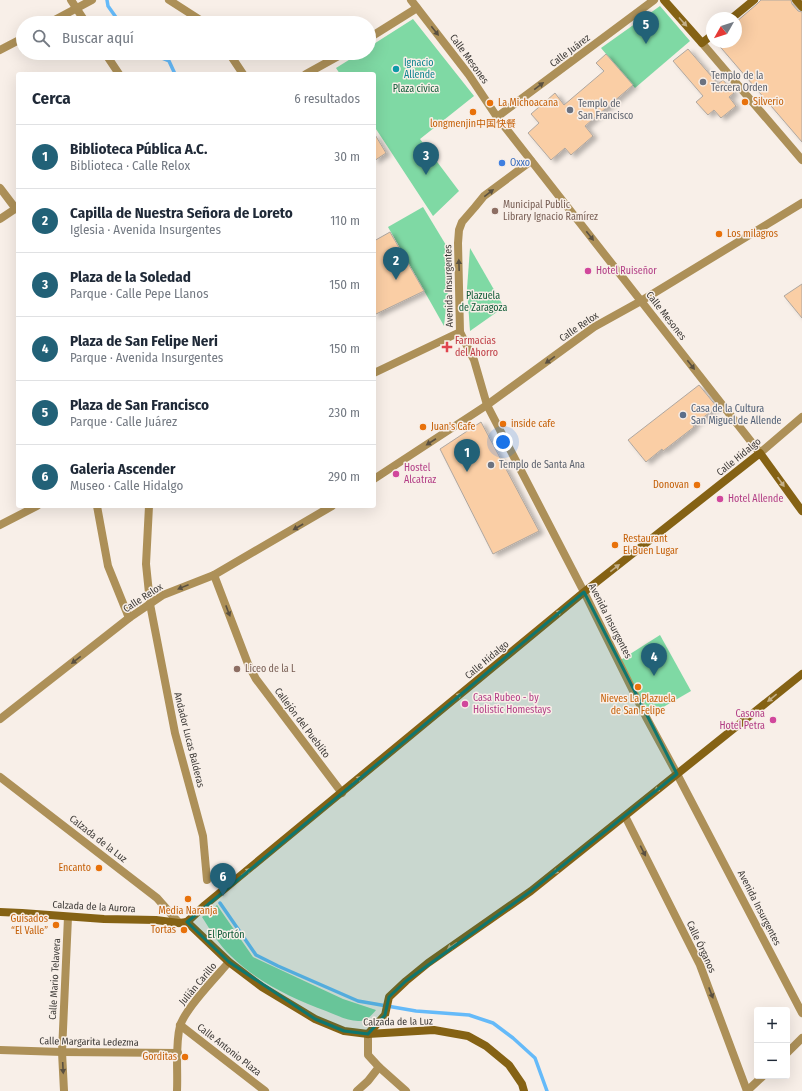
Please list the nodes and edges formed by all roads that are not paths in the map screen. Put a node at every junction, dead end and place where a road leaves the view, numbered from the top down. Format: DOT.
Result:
graph roads {
  1 [pos="72,0"];
  2 [pos="92,0"];
  3 [pos="169,0"];
  4 [pos="411,0"];
  5 [pos="654,0"];
  6 [pos="664,0"];
  7 [pos="754,0"];
  8 [pos="796,0"];
  9 [pos="802,7"];
  10 [pos="76,8"];
  11 [pos="417,8"];
  12 [pos="739,12"];
  13 [pos="62,16"];
  14 [pos="81,16"];
  15 [pos="193,16"];
  16 [pos="376,34"];
  17 [pos="706,40"];
  18 [pos="16,42"];
  19 [pos="702,43"];
  20 [pos="0,50"];
  21 [pos="110,60"];
  22 [pos="234,60"];
  23 [pos="331,60"];
  24 [pos="118,72"];
  25 [pos="242,72"];
  26 [pos="310,72"];
  27 [pos="497,117"];
  28 [pos="802,160"];
  29 [pos="531,161"];
  30 [pos="0,188"];
  31 [pos="802,203"];
  32 [pos="16,207"];
  33 [pos="16,209"];
  34 [pos="0,219"];
  35 [pos="641,301"];
  36 [pos="460,332"];
  37 [pos="376,372"];
  38 [pos="487,405"];
  39 [pos="802,417"];
  40 [pos="760,453"];
  41 [pos="376,478"];
  42 [pos="34,508"];
  43 [pos="97,508"];
  44 [pos="149,508"];
  45 [pos="329,508"];
  46 [pos="802,511"];
  47 [pos="0,525"];
  48 [pos="214,575"];
  49 [pos="584,592"];
  50 [pos="150,604"];
  51 [pos="129,618"];
  52 [pos="802,674"];
  53 [pos="0,719"];
  54 [pos="677,774"];
  55 [pos="0,777"];
  56 [pos="342,793"];
  57 [pos="625,816"];
  58 [pos="207,880"];
  59 [pos="0,912"];
  60 [pos="68,917"];
  61 [pos="183,922"];
  62 [pos="229,962"];
  63 [pos="802,1013"];
  64 [pos="180,1025"];
  65 [pos="368,1034"];
  66 [pos="802,1038"];
  67 [pos="0,1050"];
  68 [pos="790,1050"];
  69 [pos="62,1052"];
  70 [pos="178,1053"];
  71 [pos="379,1067"];
  72 [pos="760,1079"];
  73 [pos="64,1091"];
  74 [pos="177,1091"];
  75 [pos="265,1091"];
  76 [pos="357,1091"];
  77 [pos="406,1091"];
  78 [pos="524,1091"];
  79 [pos="747,1091"];
  1 -- 10 [label="street"];
  2 -- 10 [label="street"];
  3 -- 15 [label="street"];
  4 -- 11 [label="street, Calle Mesones"];
  27 -- 5 [label="street, Calle Juárez, one-way"];
  6 -- 19 [label="main road, one-way"];
  7 -- 12 [label="main road"];
  8 -- 9 [label="main road"];
  10 -- 13 [label="street"];
  10 -- 14 [label="street"];
  11 -- 16 [label="street"];
  11 -- 27 [label="street, Calle Mesones, one-way"];
  17 -- 19 [label="main road"];
  18 -- 20 [label="street"];
  19 -- 28 [label="street"];
  21 -- 24 [label="street"];
  22 -- 25 [label="street"];
  23 -- 26 [label="street"];
  27 -- 29 [label="street, Calle Mesones"];
  29 -- 35 [label="street, Calle Mesones, one-way"];
  36 -- 29 [label="street, Avenida Insurgentes, one-way"];
  30 -- 32 [label="street"];
  31 -- 35 [label="street, Calle Relox"];
  33 -- 34 [label="street"];
  35 -- 38 [label="street, Calle Relox, one-way"];
  35 -- 40 [label="street, Calle Mesones, one-way"];
  36 -- 37 [label="street"];
  36 -- 38 [label="street, Avenida Insurgentes"];
  38 -- 41 [label="street, Calle Relox, one-way"];
  38 -- 49 [label="street, Avenida Insurgentes"];
  39 -- 40 [label="street, Calle Hidalgo"];
  40 -- 46 [label="main road, Calle Mesones, one-way"];
  49 -- 40 [label="main road, Calle Hidalgo, one-way"];
  42 -- 47 [label="street"];
  43 -- 51 [label="street"];
  44 -- 50 [label="street, Andador Lucas Balderas"];
  45 -- 48 [label="street, Calle Relox, one-way"];
  48 -- 50 [label="street, Calle Relox, one-way"];
  48 -- 56 [label="street, Callejón del Pueblito, one-way"];
  49 -- 54 [label="street, Avenida Insurgentes"];
  56 -- 49 [label="main road, Calle Hidalgo, one-way"];
  50 -- 51 [label="street, Calle Relox"];
  50 -- 58 [label="street, Andador Lucas Balderas"];
  51 -- 53 [label="street, Calle Relox, one-way"];
  52 -- 54 [label="main road, one-way"];
  54 -- 57 [label="main road, one-way"];
  54 -- 63 [label="street, Avenida Insurgentes"];
  55 -- 61 [label="street, Calzada de la Luz"];
  61 -- 56 [label="main road, Calle Hidalgo, one-way"];
  57 -- 65 [label="main road, one-way"];
  57 -- 79 [label="street, Calle Órganos, one-way"];
  59 -- 60 [label="main road, Calzada de la Aurora"];
  60 -- 61 [label="main road, Calzada de la Aurora"];
  60 -- 69 [label="street, Calle Mario Telavera"];
  61 -- 62 [label="main road, Calzada de la Luz"];
  62 -- 64 [label="street, Julián Carillo"];
  62 -- 65 [label="main road, Calzada de la Luz"];
  64 -- 70 [label="street, Julián Carillo"];
  64 -- 75 [label="street, Calle Antonio Plaza"];
  65 -- 71 [label="street"];
  65 -- 78 [label="main road, Calzada de la Luz"];
  66 -- 68 [label="street"];
  67 -- 69 [label="street, Calle Margarita Ledezma"];
  69 -- 70 [label="street, Calle Margarita Ledezma"];
  69 -- 73 [label="street, Calle Mario Telavera, one-way"];
  70 -- 74 [label="street, Julián Carillo"];
  71 -- 76 [label="street"];
  71 -- 77 [label="street"];
  72 -- 79 [label="street"];
}
